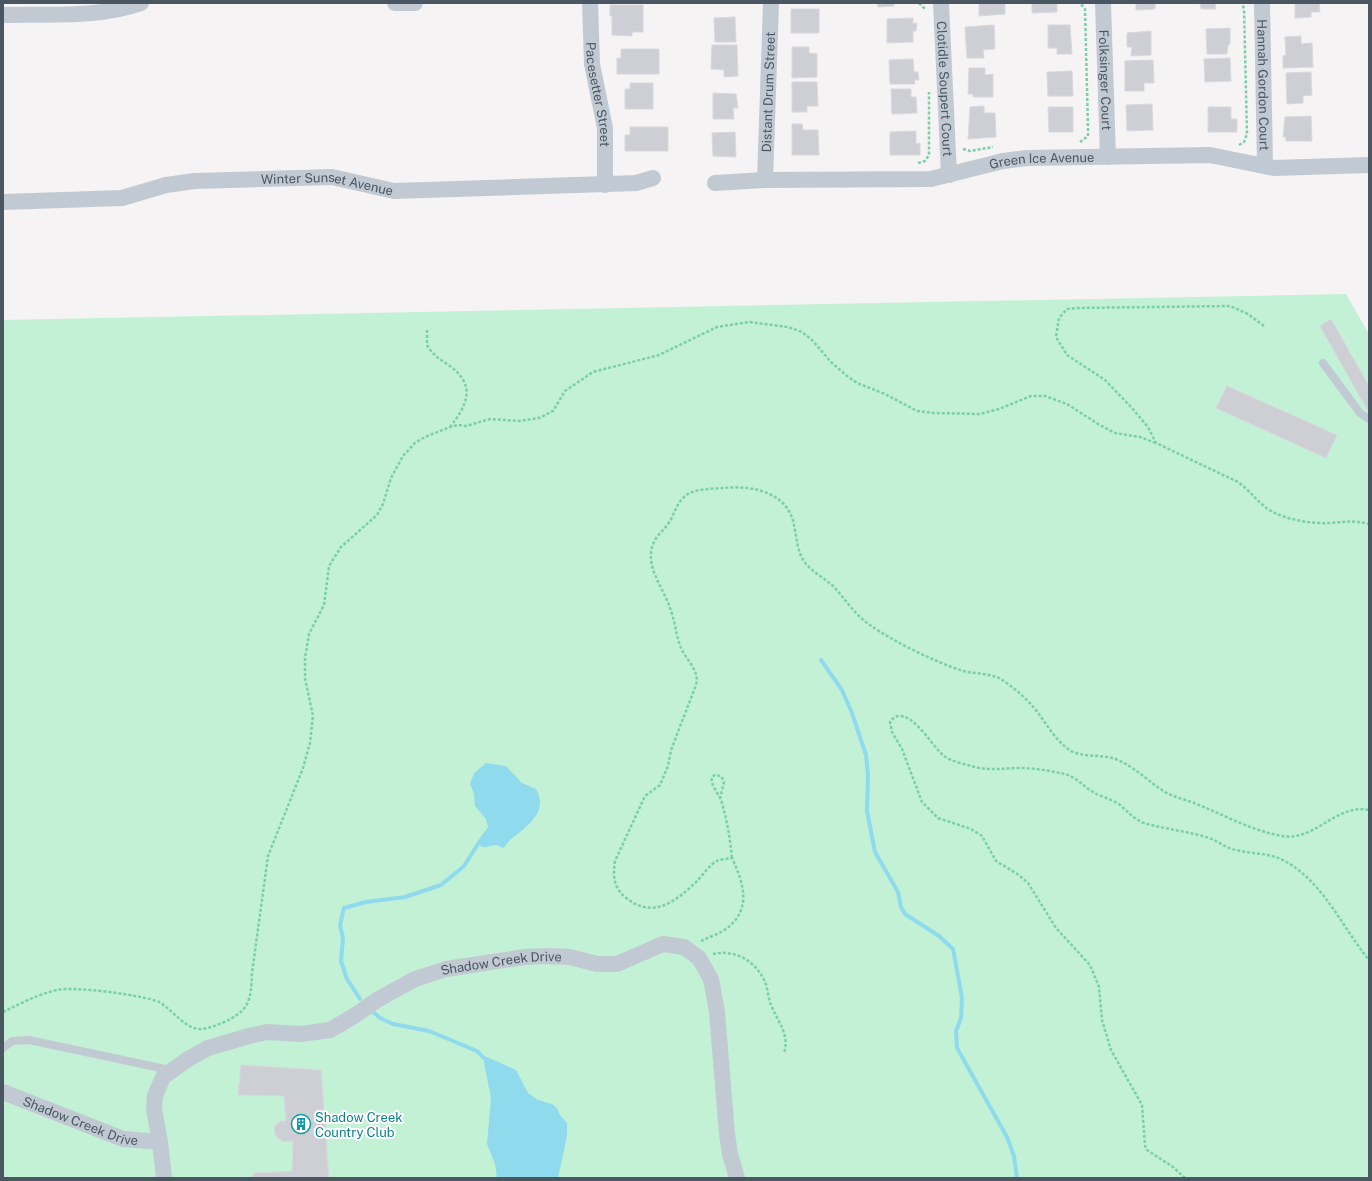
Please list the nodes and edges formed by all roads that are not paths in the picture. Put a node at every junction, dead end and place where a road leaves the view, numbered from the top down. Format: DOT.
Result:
graph roads {
  1 [pos="141,3"];
  2 [pos="395,3"];
  3 [pos="415,3"];
  4 [pos="590,3"];
  5 [pos="771,3"];
  6 [pos="941,3"];
  7 [pos="1103,3"];
  8 [pos="1262,3"];
  9 [pos="3,15"];
  10 [pos="1108,157"];
  11 [pos="1369,165"];
  12 [pos="1265,166"];
  13 [pos="949,175"];
  14 [pos="653,178"];
  15 [pos="765,180"];
  16 [pos="715,183"];
  17 [pos="605,185"];
  18 [pos="3,202"];
  19 [pos="1323,363"];
  20 [pos="1369,419"];
  21 [pos="3,1048"];
  22 [pos="170,1070"];
  23 [pos="3,1092"];
  24 [pos="160,1142"];
  25 [pos="164,1178"];
  26 [pos="737,1178"];
  1 -- 9 [label="street"];
  2 -- 3 [label="street"];
  4 -- 17 [label="street, Pacesetter Street"];
  5 -- 15 [label="street, Distant Drum Street"];
  6 -- 13 [label="street, Clotidle Soupert Court"];
  7 -- 10 [label="street, Folksinger Court"];
  8 -- 12 [label="street, Hannah Gordon Court"];
  10 -- 12 [label="street, Green Ice Avenue"];
  10 -- 13 [label="street, Green Ice Avenue"];
  11 -- 12 [label="street, Green Ice Avenue"];
  13 -- 15 [label="street, Green Ice Avenue"];
  14 -- 17 [label="street, Winter Sunset Avenue"];
  15 -- 16 [label="street, Green Ice Avenue"];
  17 -- 18 [label="street, Winter Sunset Avenue"];
  19 -- 20 [label="lane"];
  21 -- 22 [label="lane"];
  22 -- 24 [label="street, Shadow Creek Drive"];
  22 -- 26 [label="street, Shadow Creek Drive"];
  23 -- 24 [label="street, Shadow Creek Drive"];
  24 -- 25 [label="street, Shadow Creek Drive"];
}
